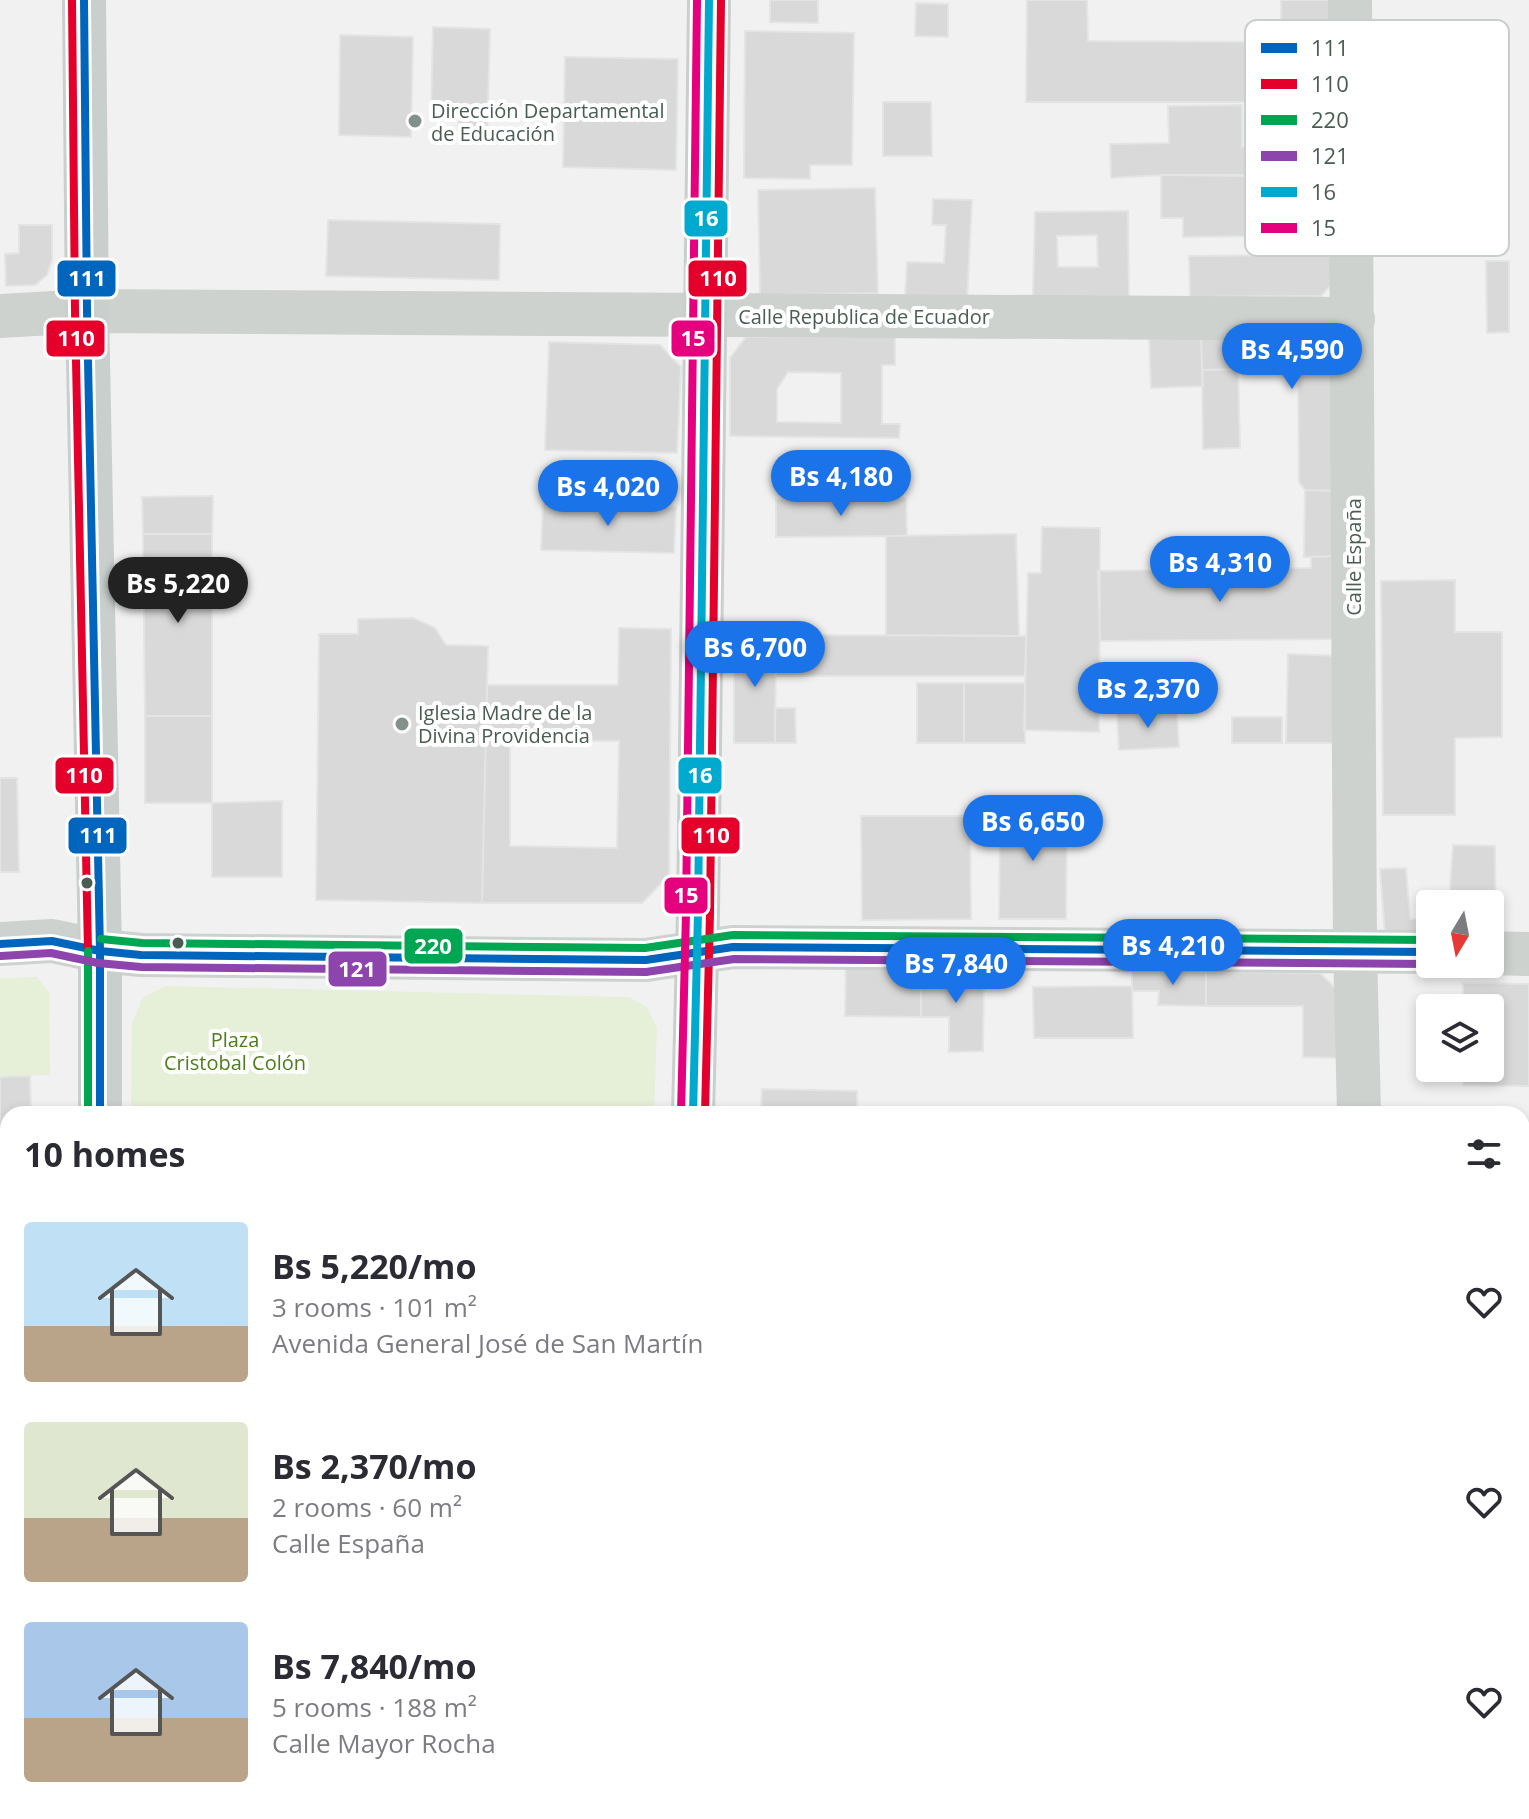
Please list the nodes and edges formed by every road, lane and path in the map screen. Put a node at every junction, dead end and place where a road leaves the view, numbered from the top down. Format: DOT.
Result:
graph roads {
  1 [pos="84,0"];
  2 [pos="709,0"];
  3 [pos="1350,0"];
  4 [pos="1350,20"];
  5 [pos="1352,256"];
  6 [pos="87,311"];
  7 [pos="706,315"];
  8 [pos="0,316"];
  9 [pos="1353,319"];
  10 [pos="0,944"];
  11 [pos="1355,950"];
  12 [pos="100,951"];
  13 [pos="1416,952"];
  14 [pos="698,953"];
  15 [pos="1504,953"];
  16 [pos="1529,954"];
  17 [pos="100,1106"];
  18 [pos="693,1106"];
  19 [pos="1359,1106"];
  1 -- 6 [label="main road"];
  2 -- 7 [label="main road"];
  3 -- 4 [label="street, Calle España"];
  5 -- 9 [label="street, Calle España"];
  6 -- 7 [label="street, Calle Republica de Ecuador"];
  6 -- 8 [label="street, Calle Republica de Ecuador"];
  6 -- 12 [label="main road"];
  7 -- 9 [label="street, Calle Republica de Ecuador"];
  7 -- 14 [label="main road"];
  9 -- 11 [label="street, Calle España"];
  10 -- 12 [label="street"];
  11 -- 13 [label="street"];
  11 -- 14 [label="street"];
  11 -- 19 [label="street, Calle España"];
  12 -- 14 [label="street"];
  12 -- 17 [label="main road"];
  14 -- 18 [label="main road"];
  15 -- 16 [label="street"];
}
